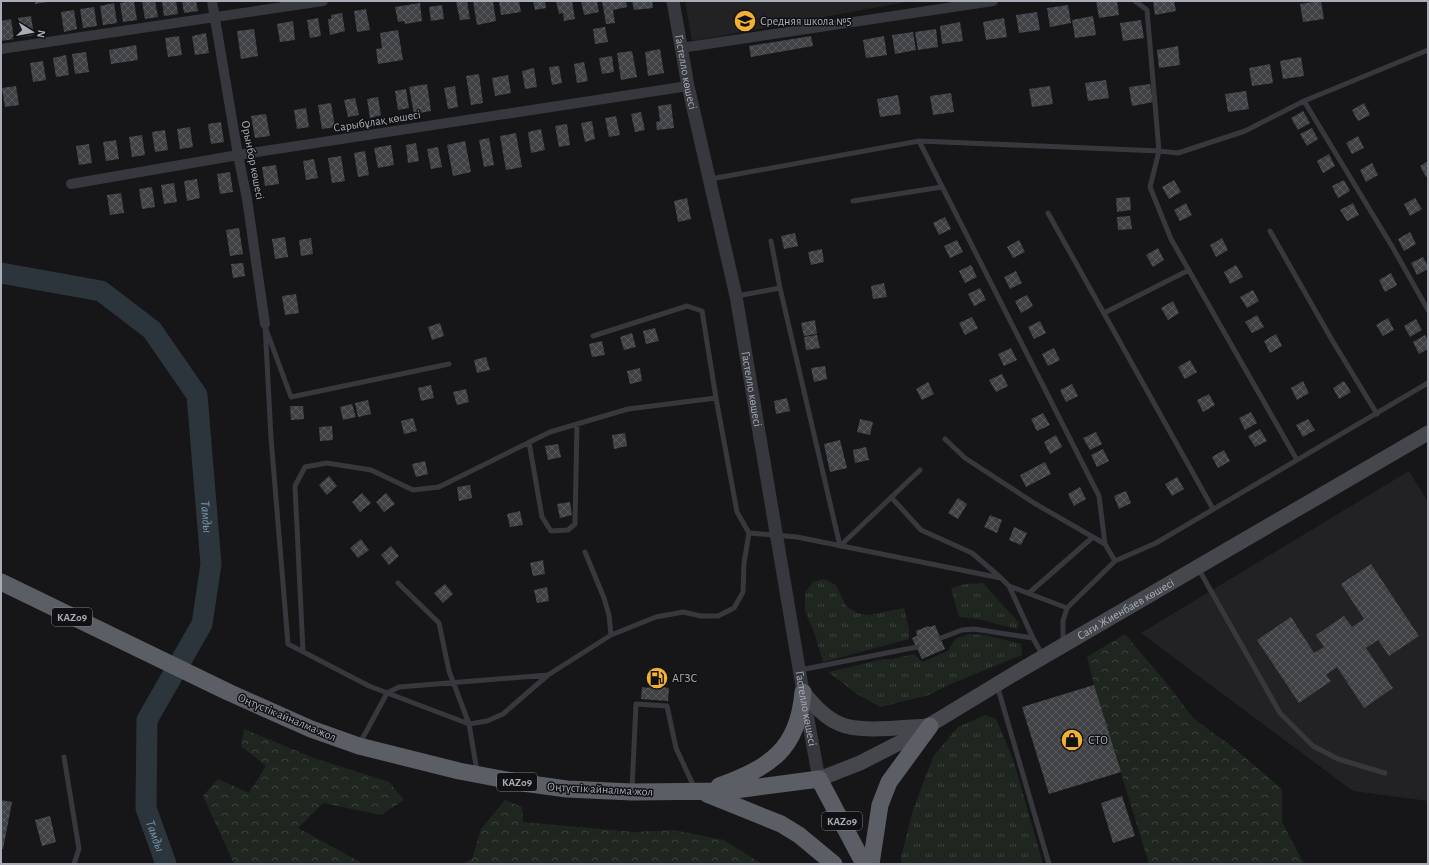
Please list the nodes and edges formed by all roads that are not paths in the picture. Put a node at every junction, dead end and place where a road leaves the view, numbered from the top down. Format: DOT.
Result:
graph roads {
  1 [pos="212,1"];
  2 [pos="323,1"];
  3 [pos="673,1"];
  4 [pos="993,1"];
  5 [pos="1134,1"];
  6 [pos="959,4"];
  7 [pos="214,16"];
  8 [pos="681,48"];
  9 [pos="1,49"];
  10 [pos="1428,50"];
  11 [pos="688,86"];
  12 [pos="1304,101"];
  13 [pos="919,141"];
  14 [pos="1159,151"];
  15 [pos="238,155"];
  16 [pos="710,179"];
  17 [pos="71,184"];
  18 [pos="942,187"];
  19 [pos="853,201"];
  20 [pos="1048,213"];
  21 [pos="1270,231"];
  22 [pos="771,241"];
  23 [pos="1189,270"];
  24 [pos="780,288"];
  25 [pos="736,296"];
  26 [pos="1428,310"];
  27 [pos="1104,313"];
  28 [pos="265,324"];
  29 [pos="593,336"];
  30 [pos="449,364"];
  31 [pos="1428,383"];
  32 [pos="716,398"];
  33 [pos="1377,414"];
  34 [pos="577,424"];
  35 [pos="1428,433"];
  36 [pos="945,439"];
  37 [pos="529,442"];
  38 [pos="1298,460"];
  39 [pos="920,470"];
  40 [pos="891,497"];
  41 [pos="1213,509"];
  42 [pos="749,534"];
  43 [pos="776,535"];
  44 [pos="1093,537"];
  45 [pos="1105,544"];
  46 [pos="840,546"];
  47 [pos="585,552"];
  48 [pos="1115,561"];
  49 [pos="1198,567"];
  50 [pos="1001,578"];
  51 [pos="1,582"];
  52 [pos="398,583"];
  53 [pos="1010,586"];
  54 [pos="1029,594"];
  55 [pos="1068,608"];
  56 [pos="611,635"];
  57 [pos="941,638"];
  58 [pos="1033,638"];
  59 [pos="1063,646"];
  60 [pos="917,647"];
  61 [pos="302,651"];
  62 [pos="1044,657"];
  63 [pos="799,670"];
  64 [pos="548,675"];
  65 [pos="453,682"];
  66 [pos="997,684"];
  67 [pos="802,692"];
  68 [pos="387,693"];
  69 [pos="469,724"];
  70 [pos="930,726"];
  71 [pos="359,746"];
  72 [pos="64,757"];
  73 [pos="1385,773"];
  74 [pos="477,775"];
  75 [pos="819,779"];
  76 [pos="632,792"];
  77 [pos="699,792"];
  78 [pos="74,864"];
  79 [pos="834,864"];
  80 [pos="864,864"];
  81 [pos="871,864"];
  82 [pos="1049,864"];
  1 -- 7 [label="street, Орынбор көшесі"];
  2 -- 7 [label="street"];
  3 -- 8 [label="street, Гастелло көшесі"];
  4 -- 6 [label="street"];
  5 -- 14 [label="lane"];
  6 -- 8 [label="street"];
  7 -- 9 [label="street"];
  7 -- 15 [label="street, Орынбор көшесі"];
  8 -- 11 [label="street, Гастелло көшесі"];
  10 -- 12 [label="lane"];
  11 -- 15 [label="street, Сарыбұлақ көшесі"];
  11 -- 16 [label="street, Гастелло көшесі"];
  12 -- 14 [label="lane"];
  12 -- 26 [label="lane"];
  13 -- 14 [label="lane"];
  13 -- 16 [label="lane"];
  13 -- 18 [label="lane"];
  14 -- 23 [label="lane"];
  15 -- 17 [label="street, Сарыбұлақ көшесі"];
  15 -- 28 [label="street, Орынбор көшесі"];
  16 -- 25 [label="street, Гастелло көшесі"];
  18 -- 19 [label="lane"];
  18 -- 45 [label="lane"];
  20 -- 27 [label="lane"];
  21 -- 33 [label="lane"];
  22 -- 24 [label="lane"];
  23 -- 27 [label="lane"];
  23 -- 38 [label="lane"];
  24 -- 25 [label="lane"];
  24 -- 46 [label="lane"];
  25 -- 43 [label="street, Гастелло көшесі"];
  27 -- 41 [label="lane"];
  28 -- 30 [label="lane"];
  28 -- 61 [label="lane"];
  29 -- 32 [label="lane"];
  31 -- 33 [label="lane"];
  32 -- 34 [label="lane"];
  32 -- 42 [label="lane"];
  33 -- 38 [label="lane"];
  34 -- 37 [label="lane"];
  34 -- 37 [label="lane"];
  35 -- 49 [label="main road, Сағи Жиенбаев көшесі"];
  36 -- 44 [label="lane"];
  37 -- 61 [label="lane"];
  38 -- 41 [label="lane"];
  39 -- 40 [label="lane"];
  40 -- 46 [label="lane"];
  40 -- 50 [label="lane"];
  41 -- 48 [label="lane"];
  42 -- 43 [label="lane"];
  42 -- 56 [label="lane"];
  43 -- 46 [label="lane"];
  43 -- 63 [label="street, Гастелло көшесі"];
  44 -- 45 [label="lane"];
  44 -- 54 [label="lane"];
  45 -- 48 [label="lane"];
  46 -- 50 [label="lane"];
  47 -- 56 [label="lane"];
  48 -- 55 [label="lane"];
  49 -- 59 [label="main road, Сағи Жиенбаев көшесі"];
  49 -- 73 [label="lane"];
  50 -- 53 [label="lane"];
  51 -- 71 [label="highway, Оңтүстік айналма жол / KAZ09"];
  52 -- 65 [label="lane"];
  53 -- 54 [label="lane"];
  53 -- 58 [label="lane"];
  54 -- 55 [label="lane"];
  55 -- 59 [label="lane"];
  56 -- 64 [label="lane"];
  57 -- 58 [label="lane"];
  58 -- 62 [label="lane"];
  59 -- 62 [label="main road, Сағи Жиенбаев көшесі"];
  60 -- 63 [label="lane"];
  61 -- 68 [label="lane"];
  62 -- 66 [label="main road, Сағи Жиенбаев көшесі"];
  63 -- 67 [label="street, Гастелло көшесі"];
  64 -- 65 [label="lane"];
  64 -- 69 [label="lane"];
  65 -- 68 [label="lane"];
  65 -- 69 [label="lane"];
  66 -- 70 [label="main road, Сағи Жиенбаев көшесі"];
  66 -- 82 [label="lane"];
  67 -- 70 [label="main road"];
  67 -- 75 [label="street, Гастелло көшесі"];
  67 -- 77 [label="highway"];
  68 -- 69 [label="lane"];
  68 -- 71 [label="lane"];
  69 -- 74 [label="lane"];
  70 -- 75 [label="main road, Сағи Жиенбаев көшесі"];
  70 -- 81 [label="highway"];
  71 -- 74 [label="highway, Оңтүстік айналма жол / KAZ09"];
  72 -- 78 [label="lane"];
  74 -- 76 [label="highway, Оңтүстік айналма жол / KAZ09"];
  75 -- 77 [label="highway, Оңтүстік айналма жол / KAZ09"];
  75 -- 80 [label="highway, KAZ09"];
  76 -- 77 [label="highway, Оңтүстік айналма жол / KAZ09"];
  76 -- 77 [label="lane"];
  77 -- 79 [label="highway, KAZ09"];
}
